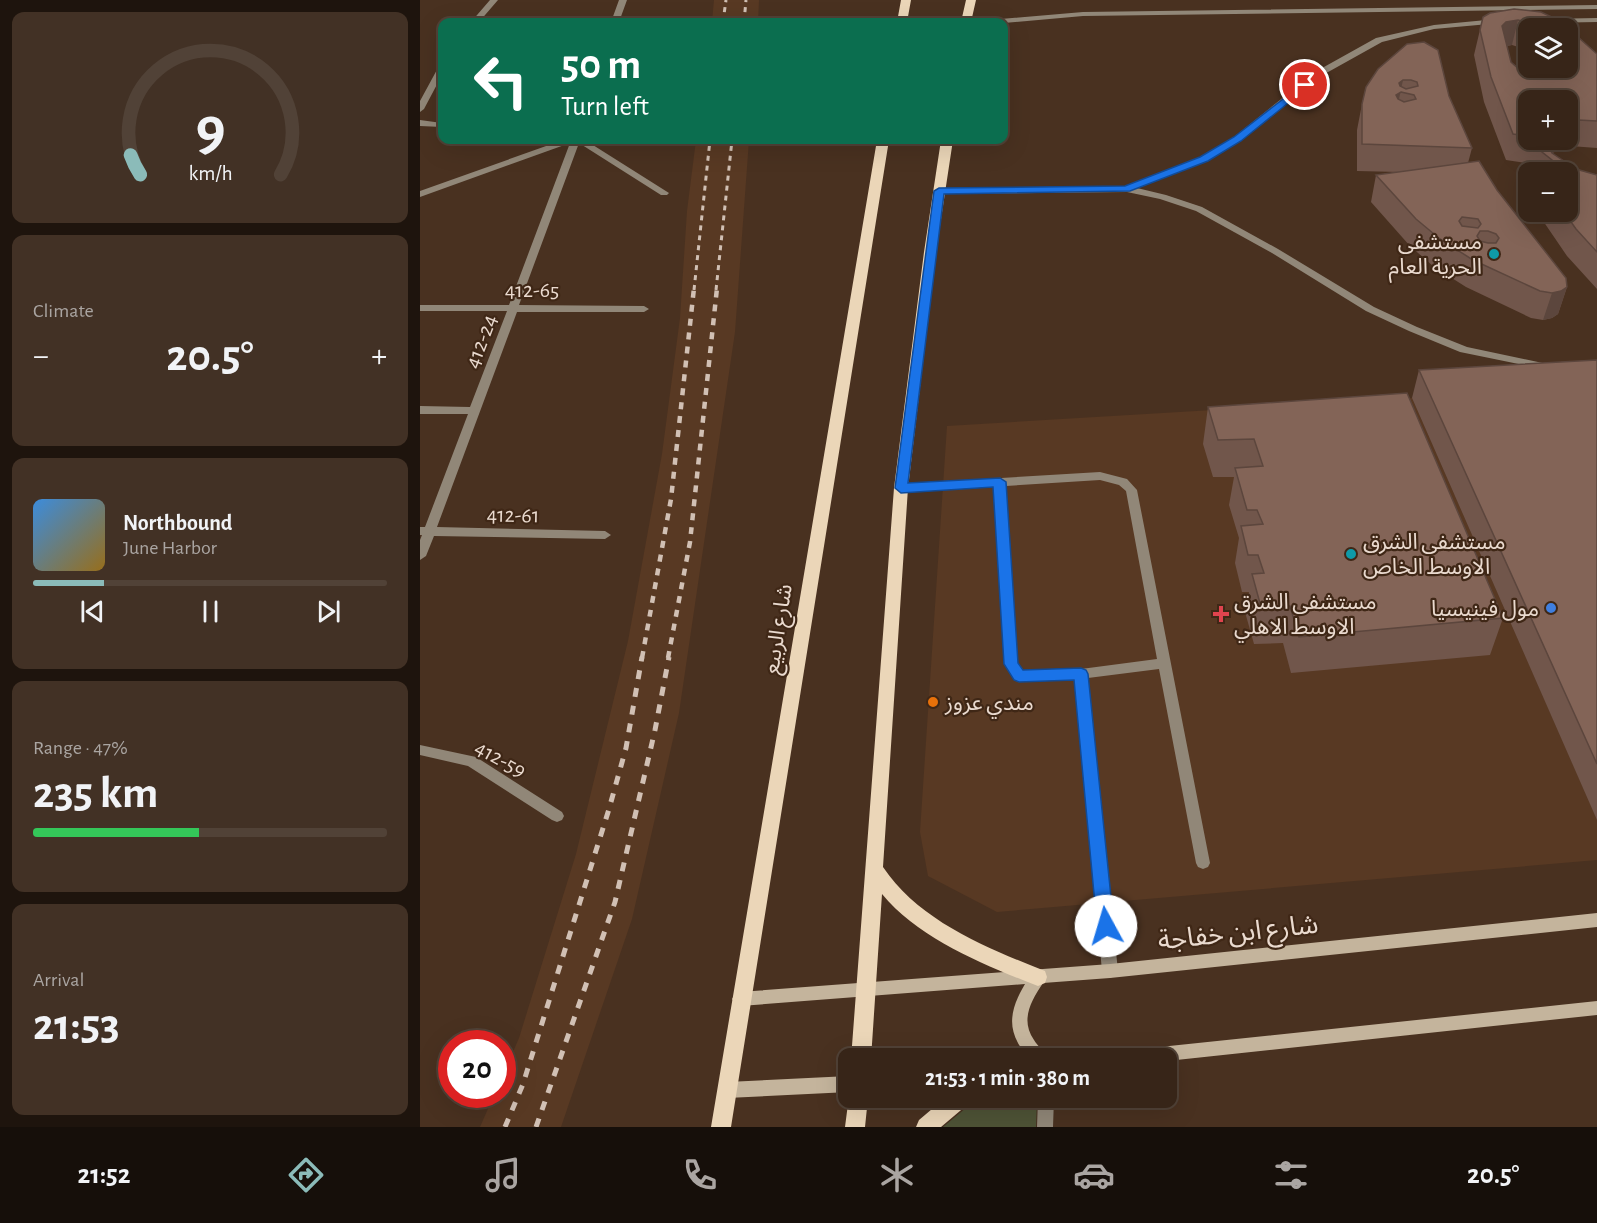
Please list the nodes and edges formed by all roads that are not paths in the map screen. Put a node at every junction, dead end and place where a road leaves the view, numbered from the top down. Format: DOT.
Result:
graph roads {
  1 [pos="494,0"];
  2 [pos="623,0"];
  3 [pos="906,0"];
  4 [pos="971,0"];
  5 [pos="1597,7"];
  6 [pos="478,18"];
  7 [pos="616,18"];
  8 [pos="903,18"];
  9 [pos="967,18"];
  10 [pos="1008,20"];
  11 [pos="1578,20"];
  12 [pos="1597,20"];
  13 [pos="1507,21"];
  14 [pos="438,76"];
  15 [pos="420,110"];
  16 [pos="420,123"];
  17 [pos="438,125"];
  18 [pos="559,144"];
  19 [pos="574,144"];
  20 [pos="586,144"];
  21 [pos="882,144"];
  22 [pos="946,144"];
  23 [pos="1126,189"];
  24 [pos="939,191"];
  25 [pos="664,193"];
  26 [pos="420,194"];
  27 [pos="420,308"];
  28 [pos="513,308"];
  29 [pos="644,309"];
  30 [pos="1558,367"];
  31 [pos="420,410"];
  32 [pos="474,411"];
  33 [pos="1000,482"];
  34 [pos="901,488"];
  35 [pos="425,531"];
  36 [pos="605,535"];
  37 [pos="420,556"];
  38 [pos="1165,663"];
  39 [pos="1081,674"];
  40 [pos="420,750"];
  41 [pos="557,816"];
  42 [pos="1203,863"];
  43 [pos="876,872"];
  44 [pos="1597,920"];
  45 [pos="1110,971"];
  46 [pos="1038,977"];
  47 [pos="867,990"];
  48 [pos="740,999"];
  49 [pos="1597,1008"];
  50 [pos="862,1048"];
  51 [pos="1028,1048"];
  52 [pos="1177,1052"];
  53 [pos="838,1085"];
  54 [pos="727,1090"];
  55 [pos="857,1108"];
  56 [pos="948,1108"];
  57 [pos="1046,1108"];
  58 [pos="721,1127"];
  59 [pos="855,1127"];
  60 [pos="926,1127"];
  61 [pos="1045,1127"];
  1 -- 6 [label="street"];
  2 -- 7 [label="street"];
  3 -- 8 [label="main road"];
  4 -- 9 [label="main road"];
  5 -- 10 [label="street"];
  11 -- 12 [label="street"];
  13 -- 23 [label="street"];
  14 -- 15 [label="street"];
  16 -- 17 [label="street"];
  18 -- 26 [label="street"];
  19 -- 28 [label="street, 412-24"];
  20 -- 25 [label="street"];
  21 -- 48 [label="main road, شارع الربيع"];
  22 -- 24 [label="main road"];
  23 -- 24 [label="street"];
  23 -- 30 [label="street"];
  24 -- 34 [label="main road"];
  27 -- 28 [label="street, 412-65"];
  28 -- 29 [label="street, 412-65"];
  28 -- 32 [label="street, 412-24"];
  31 -- 32 [label="street"];
  32 -- 35 [label="street, 412-24"];
  33 -- 34 [label="street"];
  33 -- 38 [label="street"];
  33 -- 39 [label="street"];
  34 -- 43 [label="main road"];
  35 -- 36 [label="street, 412-61"];
  35 -- 37 [label="street, 412-24"];
  38 -- 39 [label="street"];
  38 -- 42 [label="street"];
  39 -- 45 [label="street"];
  40 -- 41 [label="street, 412-59"];
  43 -- 46 [label="main road"];
  43 -- 47 [label="main road"];
  44 -- 45 [label="street, شارع ابن خفاجة"];
  45 -- 46 [label="street, شارع ابن خفاجة"];
  46 -- 47 [label="street, شارع ابن خفاجة"];
  46 -- 51 [label="street"];
  47 -- 48 [label="street, شارع ابن خفاجة"];
  47 -- 50 [label="main road"];
  48 -- 54 [label="main road, شارع الربيع"];
  49 -- 52 [label="street"];
  53 -- 54 [label="street"];
  54 -- 58 [label="main road, شارع الربيع"];
  55 -- 59 [label="main road"];
  56 -- 60 [label="main road"];
  57 -- 61 [label="street"];
}
